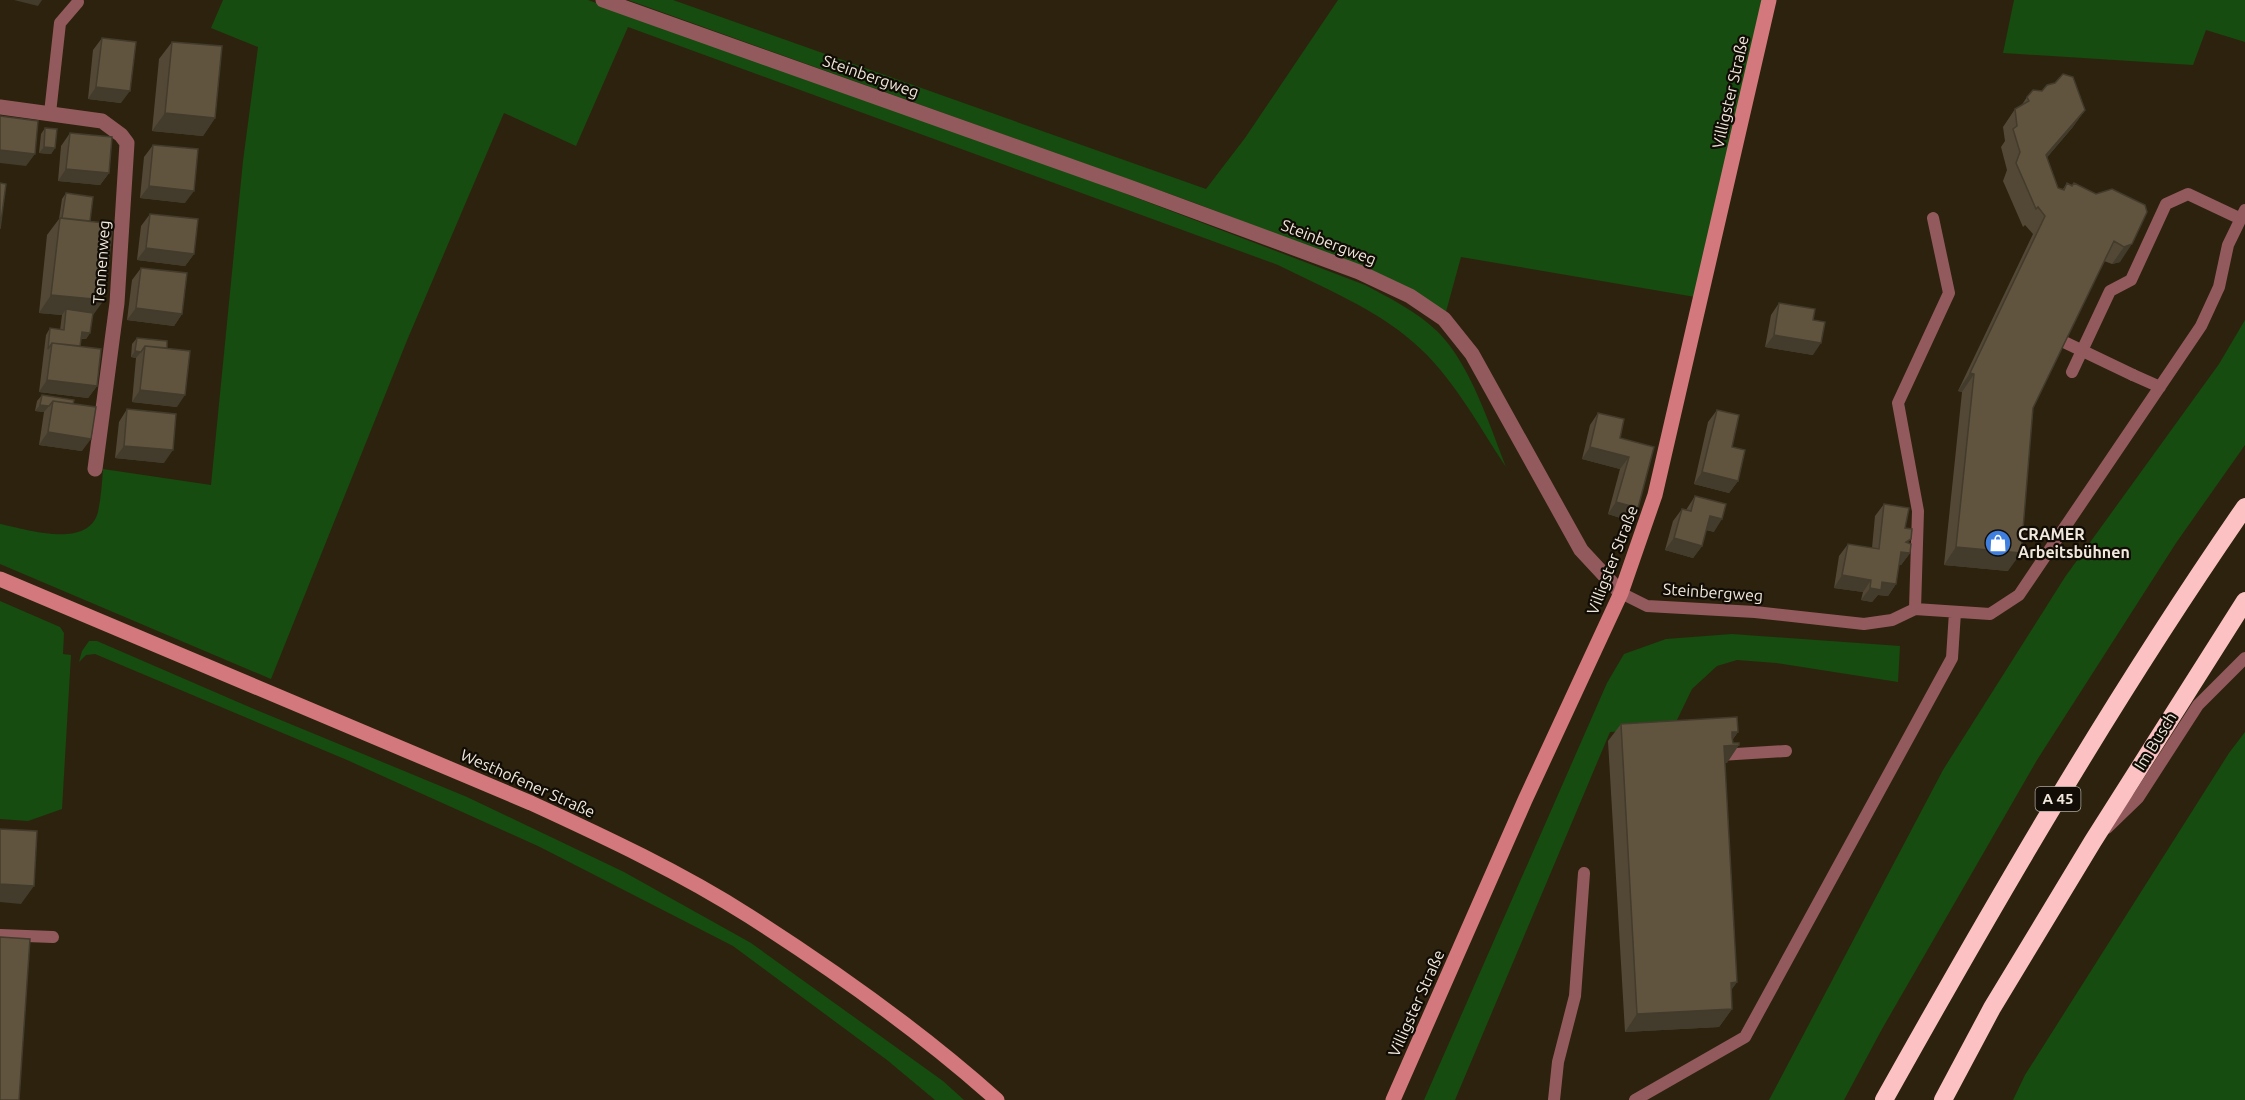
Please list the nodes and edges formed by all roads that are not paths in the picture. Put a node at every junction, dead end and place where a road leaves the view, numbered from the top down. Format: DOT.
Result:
graph roads {
  1 [pos="603,0"];
  2 [pos="1769,0"];
  3 [pos="78,2"];
  4 [pos="0,107"];
  5 [pos="50,113"];
  6 [pos="2243,215"];
  7 [pos="1933,218"];
  8 [pos="2062,341"];
  9 [pos="2072,372"];
  10 [pos="2160,387"];
  11 [pos="95,469"];
  12 [pos="2245,507"];
  13 [pos="0,579"];
  14 [pos="1621,593"];
  15 [pos="2245,601"];
  16 [pos="1915,609"];
  17 [pos="1955,612"];
  18 [pos="2245,658"];
  19 [pos="1786,751"];
  20 [pos="1720,755"];
  21 [pos="2093,841"];
  22 [pos="1584,873"];
  23 [pos="0,935"];
  24 [pos="53,937"];
  25 [pos="997,1100"];
  26 [pos="1393,1100"];
  27 [pos="1554,1100"];
  28 [pos="1635,1100"];
  29 [pos="1884,1100"];
  30 [pos="1943,1100"];
  1 -- 14 [label="street, Steinbergweg"];
  2 -- 14 [label="main road, Villigster Straße"];
  3 -- 5 [label="lane"];
  4 -- 5 [label="street, Tennenweg"];
  5 -- 11 [label="street, Tennenweg"];
  6 -- 9 [label="lane"];
  6 -- 10 [label="lane"];
  7 -- 16 [label="lane"];
  8 -- 10 [label="lane, bridge"];
  10 -- 17 [label="lane"];
  12 -- 29 [label="highway, A 45"];
  13 -- 25 [label="main road, Westhofener Straße"];
  14 -- 16 [label="lane, Steinbergweg"];
  14 -- 26 [label="main road, Villigster Straße"];
  15 -- 21 [label="highway"];
  16 -- 17 [label="lane"];
  17 -- 28 [label="lane"];
  18 -- 21 [label="lane, Im Busch"];
  19 -- 20 [label="lane"];
  21 -- 30 [label="highway"];
  22 -- 27 [label="lane"];
  23 -- 24 [label="lane"];
}
